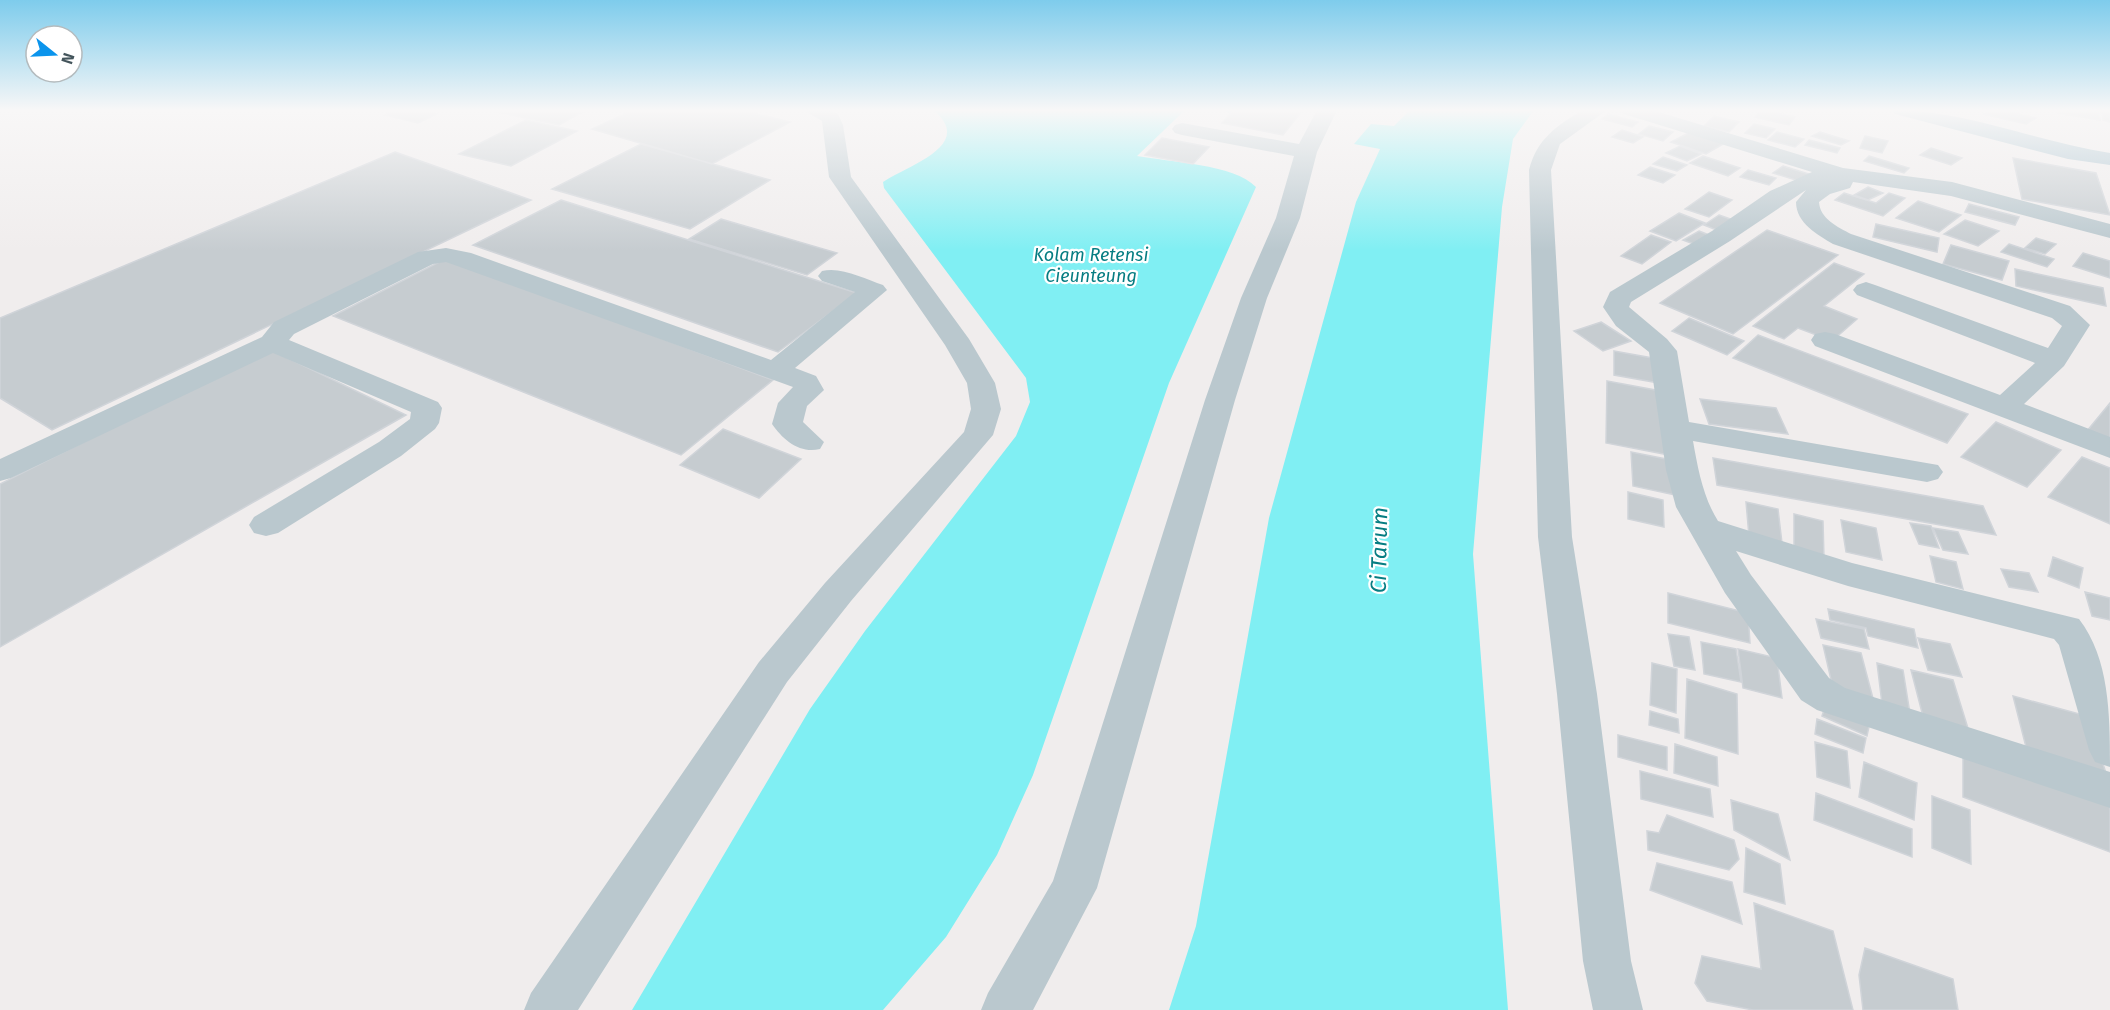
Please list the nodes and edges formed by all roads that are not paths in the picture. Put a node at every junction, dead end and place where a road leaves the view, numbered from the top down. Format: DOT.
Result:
graph roads {
  1 [pos="835,157"];
  2 [pos="1305,157"];
  3 [pos="1542,157"];
  4 [pos="1788,157"];
  5 [pos="1851,176"];
  6 [pos="2110,231"];
  7 [pos="831,276"];
  8 [pos="1866,290"];
  9 [pos="1825,340"];
  10 [pos="272,344"];
  11 [pos="2054,360"];
  12 [pos="773,372"];
  13 [pos="2004,407"];
  14 [pos="1675,429"];
  15 [pos="809,442"];
  16 [pos="2110,448"];
  17 [pos="0,471"];
  18 [pos="1927,472"];
  19 [pos="266,525"];
  20 [pos="1706,530"];
  21 [pos="2110,750"];
  22 [pos="2110,790"];
  23 [pos="549,1010"];
  24 [pos="1006,1010"];
  25 [pos="1618,1010"];
  1 -- 23 [label="street"];
  2 -- 24 [label="street"];
  3 -- 25 [label="street"];
  4 -- 5 [label="street"];
  5 -- 6 [label="street"];
  5 -- 11 [label="street"];
  5 -- 14 [label="street"];
  7 -- 12 [label="street"];
  8 -- 11 [label="street"];
  9 -- 13 [label="street"];
  10 -- 12 [label="street"];
  10 -- 17 [label="street"];
  10 -- 19 [label="street"];
  11 -- 13 [label="street"];
  12 -- 15 [label="street"];
  13 -- 16 [label="street"];
  14 -- 18 [label="street"];
  14 -- 20 [label="street"];
  20 -- 21 [label="street"];
  20 -- 22 [label="street"];
}
